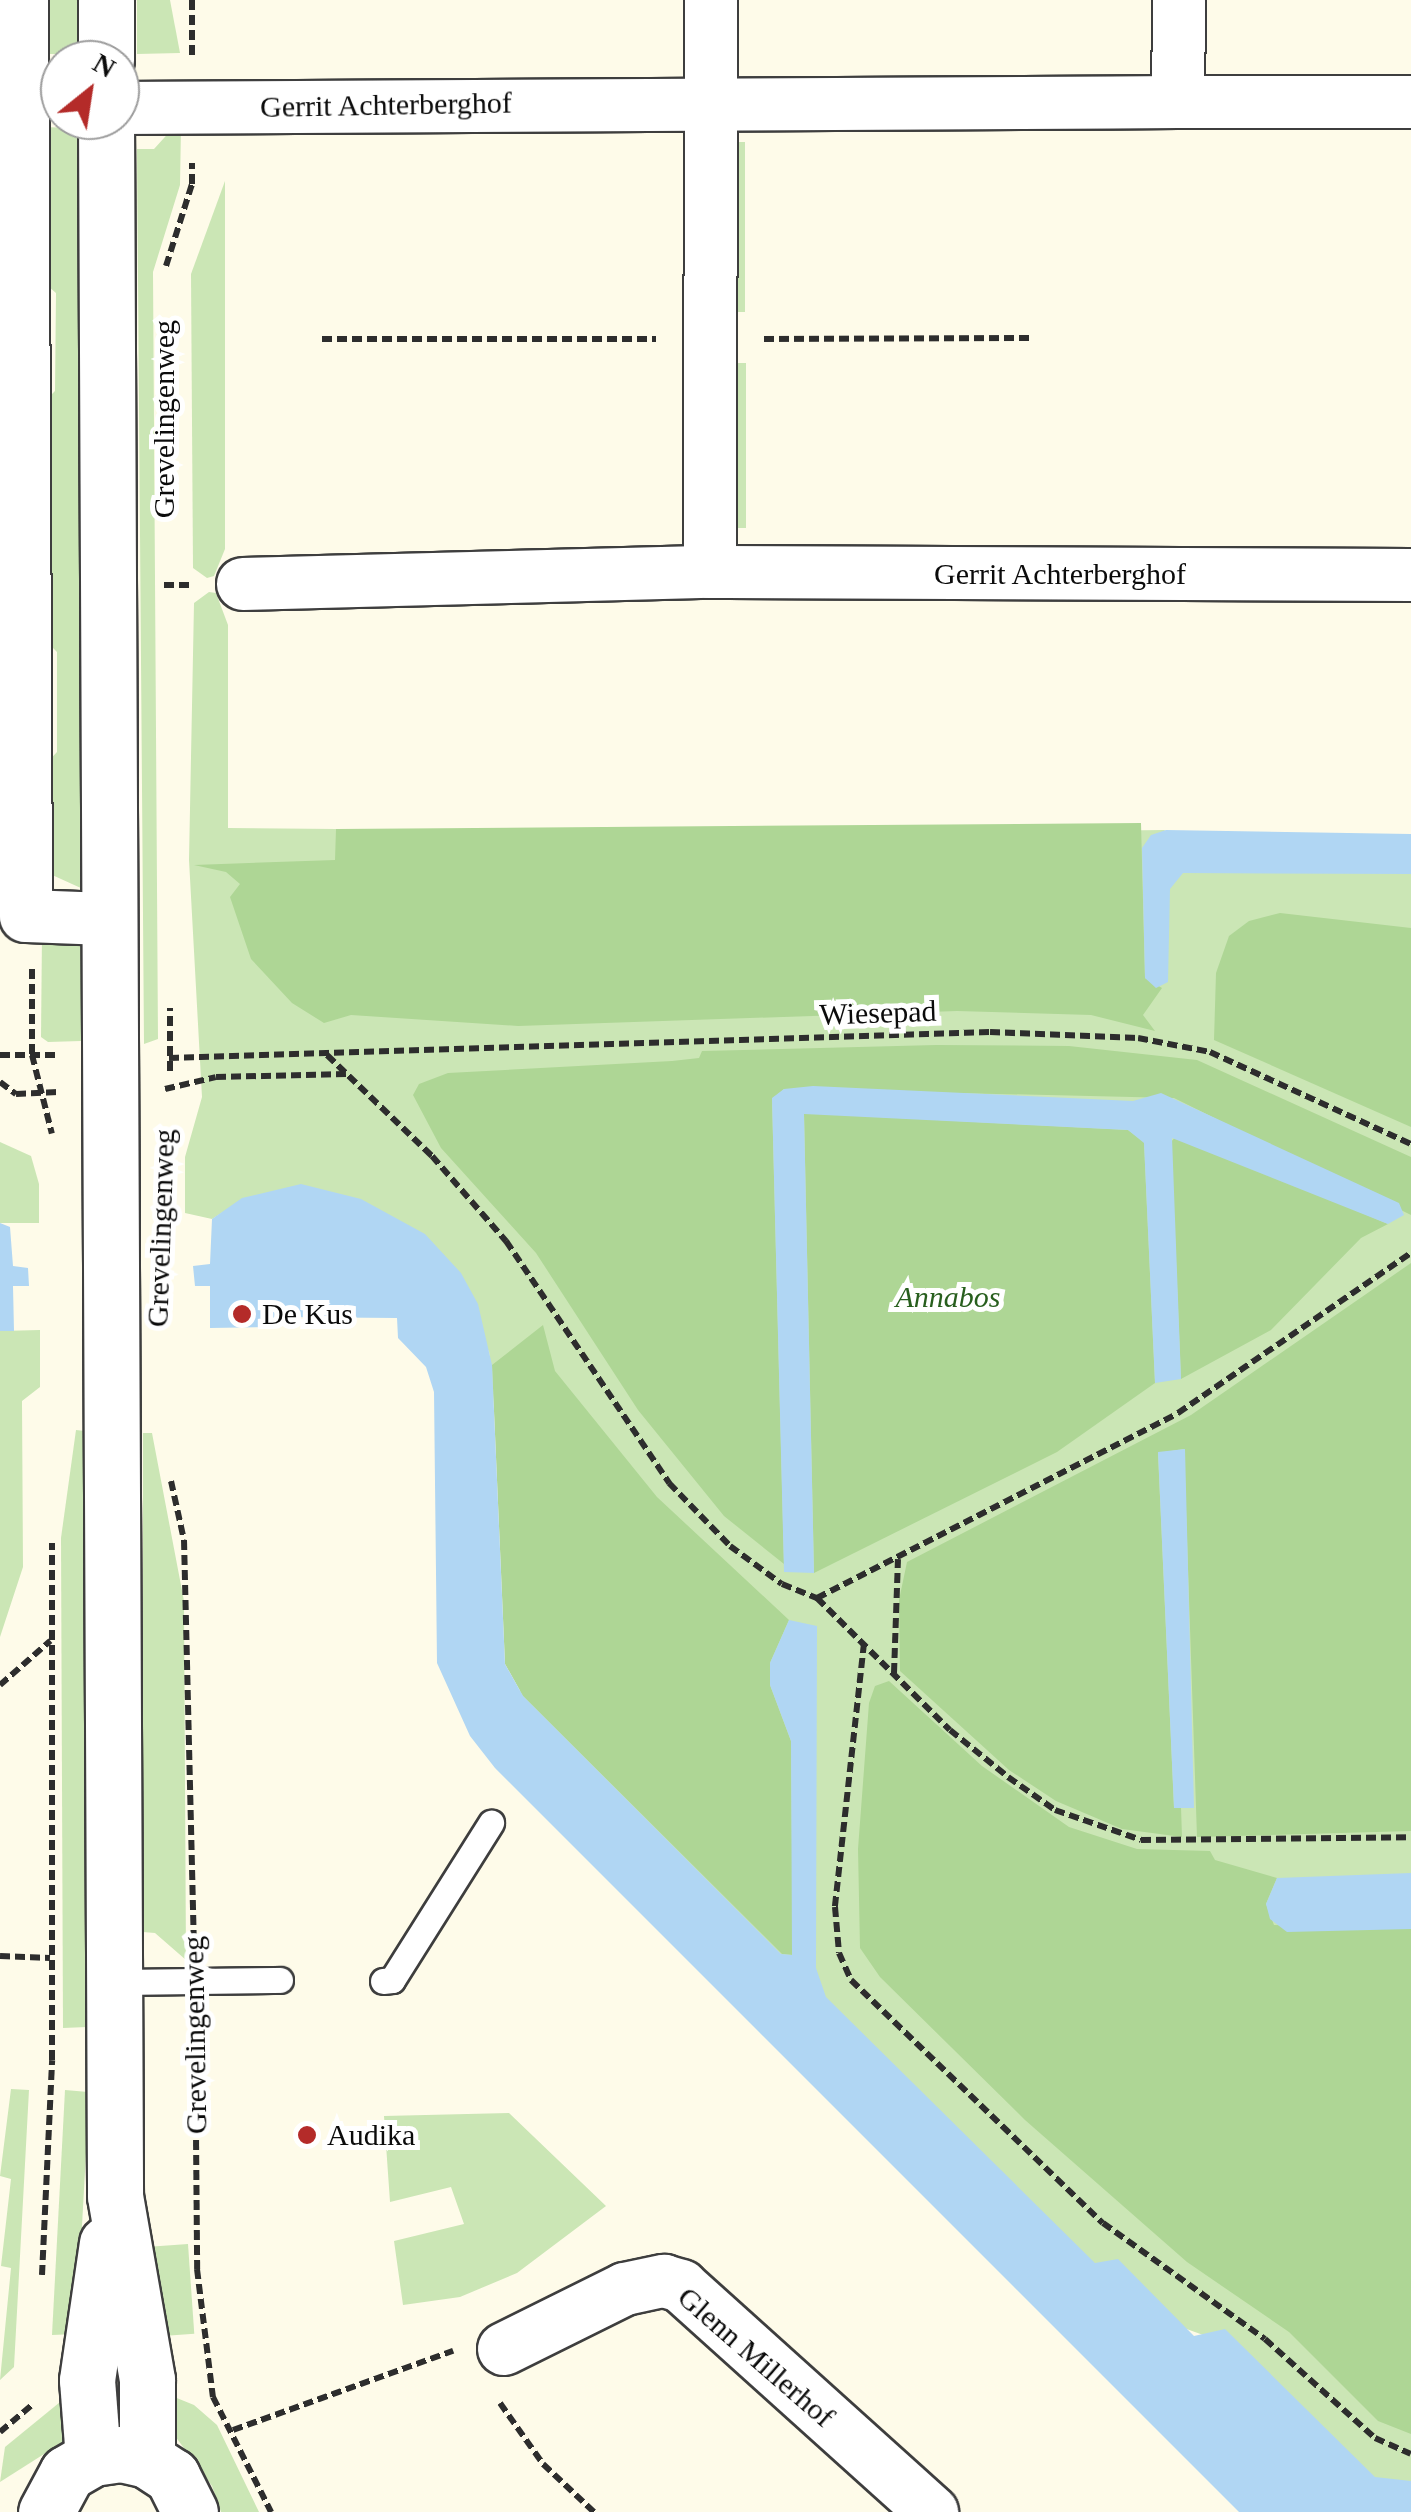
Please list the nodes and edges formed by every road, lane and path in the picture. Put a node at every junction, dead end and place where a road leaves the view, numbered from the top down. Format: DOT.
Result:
graph roads {
  1 [pos="22,0"];
  2 [pos="106,0"];
  3 [pos="192,0"];
  4 [pos="711,0"];
  5 [pos="1179,0"];
  6 [pos="106,40"];
  7 [pos="712,100"];
  8 [pos="1178,102"];
  9 [pos="1411,102"];
  10 [pos="192,107"];
  11 [pos="140,108"];
  12 [pos="106,140"];
  13 [pos="163,286"];
  14 [pos="164,566"];
  15 [pos="710,572"];
  16 [pos="1411,575"];
  17 [pos="243,584"];
  18 [pos="164,605"];
  19 [pos="26,916"];
  20 [pos="106,919"];
  21 [pos="170,1004"];
  22 [pos="326,1054"];
  23 [pos="32,1055"];
  24 [pos="0,1056"];
  25 [pos="172,1058"];
  26 [pos="347,1074"];
  27 [pos="0,1082"];
  28 [pos="112,1088"];
  29 [pos="168,1089"];
  30 [pos="40,1096"];
  31 [pos="166,1106"];
  32 [pos="1411,1144"];
  33 [pos="56,1145"];
  34 [pos="1411,1253"];
  35 [pos="167,1466"];
  36 [pos="52,1522"];
  37 [pos="898,1559"];
  38 [pos="817,1598"];
  39 [pos="50,1641"];
  40 [pos="864,1642"];
  41 [pos="894,1674"];
  42 [pos="0,1685"];
  43 [pos="492,1823"];
  44 [pos="1411,1836"];
  45 [pos="0,1956"];
  46 [pos="50,1958"];
  47 [pos="194,1980"];
  48 [pos="280,1980"];
  49 [pos="113,1982"];
  50 [pos="383,1982"];
  51 [pos="115,2196"];
  52 [pos="41,2292"];
  53 [pos="488,2363"];
  54 [pos="213,2398"];
  55 [pos="233,2430"];
  56 [pos="1411,2454"];
  57 [pos="93,2458"];
  58 [pos="148,2460"];
  59 [pos="32,2503"];
  60 [pos="190,2512"];
  61 [pos="594,2512"];
  62 [pos="932,2512"];
  1 -- 19 [label="street"];
  2 -- 6 [label="street"];
  3 -- 10 [label="path, Grevelingenweg"];
  4 -- 7 [label="street"];
  5 -- 8 [label="street"];
  7 -- 8 [label="street, Gerrit Achterberghof"];
  7 -- 10 [label="street, Gerrit Achterberghof"];
  7 -- 15 [label="street"];
  8 -- 9 [label="street, Gerrit Achterberghof"];
  10 -- 11 [label="street, Gerrit Achterberghof"];
  10 -- 13 [label="path, Grevelingenweg"];
  12 -- 20 [label="street, Grevelingenweg"];
  14 -- 18 [label="path"];
  15 -- 16 [label="street, Gerrit Achterberghof"];
  15 -- 17 [label="street, Gerrit Achterberghof"];
  19 -- 20 [label="street"];
  19 -- 23 [label="path"];
  20 -- 28 [label="street, Grevelingenweg"];
  21 -- 25 [label="path, Grevelingenweg"];
  22 -- 25 [label="path, Wiesepad"];
  22 -- 26 [label="path"];
  22 -- 32 [label="path, Wiesepad"];
  23 -- 24 [label="path"];
  23 -- 30 [label="path"];
  25 -- 29 [label="path, Grevelingenweg"];
  26 -- 29 [label="path"];
  26 -- 38 [label="path"];
  27 -- 30 [label="path"];
  28 -- 29 [label="path"];
  28 -- 30 [label="path"];
  28 -- 49 [label="street, Grevelingenweg"];
  29 -- 31 [label="path, Grevelingenweg"];
  30 -- 33 [label="path"];
  34 -- 37 [label="path"];
  35 -- 47 [label="path, Grevelingenweg"];
  36 -- 39 [label="path"];
  37 -- 38 [label="path"];
  37 -- 41 [label="path"];
  38 -- 40 [label="path"];
  39 -- 42 [label="path"];
  39 -- 46 [label="path"];
  40 -- 41 [label="path"];
  40 -- 56 [label="path"];
  41 -- 44 [label="path"];
  43 -- 50 [label="lane"];
  45 -- 46 [label="path"];
  46 -- 52 [label="path"];
  47 -- 48 [label="lane"];
  47 -- 49 [label="lane"];
  47 -- 54 [label="path, Grevelingenweg"];
  49 -- 51 [label="street, Grevelingenweg"];
  51 -- 57 [label="street, Grevelingenweg"];
  51 -- 58 [label="street, Grevelingenweg"];
  53 -- 55 [label="path"];
  53 -- 61 [label="path"];
  53 -- 62 [label="street, Glenn Millerhof"];
  57 -- 58 [label="street"];
  57 -- 59 [label="street"];
  58 -- 60 [label="street"];
}
